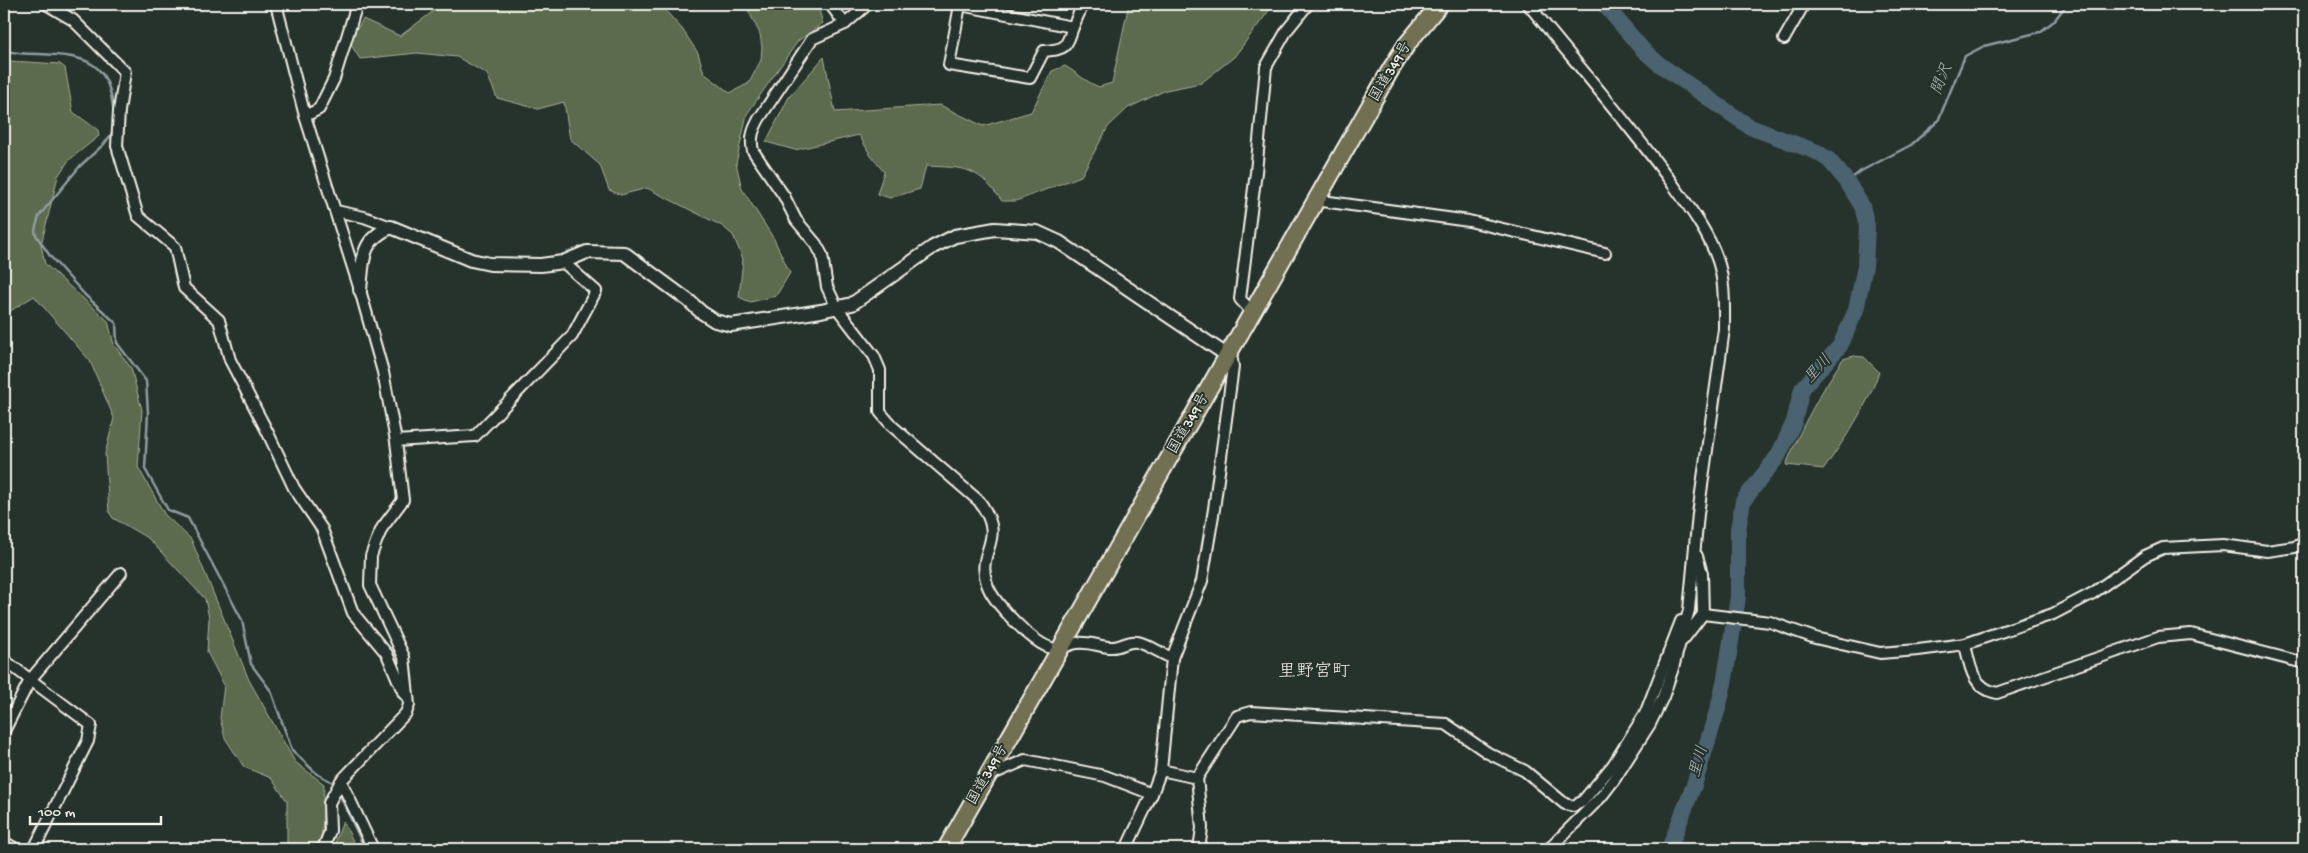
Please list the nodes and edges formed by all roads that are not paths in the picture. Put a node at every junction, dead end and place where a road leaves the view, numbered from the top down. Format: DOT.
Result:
graph roads {
  1 [pos="46,4"];
  2 [pos="276,4"];
  3 [pos="357,4"];
  4 [pos="830,4"];
  5 [pos="868,4"];
  6 [pos="957,4"];
  7 [pos="1083,4"];
  8 [pos="1308,4"];
  9 [pos="1440,4"];
  10 [pos="1528,4"];
  11 [pos="1804,4"];
  12 [pos="975,5"];
  13 [pos="845,24"];
  14 [pos="1073,27"];
  15 [pos="1784,39"];
  16 [pos="305,116"];
  17 [pos="1318,197"];
  18 [pos="336,211"];
  19 [pos="391,227"];
  20 [pos="1605,253"];
  21 [pos="563,262"];
  22 [pos="360,290"];
  23 [pos="837,308"];
  24 [pos="1252,312"];
  25 [pos="1228,356"];
  26 [pos="396,441"];
  27 [pos="2304,543"];
  28 [pos="1695,548"];
  29 [pos="120,573"];
  30 [pos="1690,605"];
  31 [pos="1706,615"];
  32 [pos="1680,644"];
  33 [pos="1965,644"];
  34 [pos="1062,648"];
  35 [pos="1172,658"];
  36 [pos="4,660"];
  37 [pos="2304,663"];
  38 [pos="30,680"];
  39 [pos="408,704"];
  40 [pos="4,731"];
  41 [pos="1161,770"];
  42 [pos="987,776"];
  43 [pos="1197,778"];
  44 [pos="341,781"];
  45 [pos="1611,784"];
  46 [pos="1152,794"];
  47 [pos="1582,802"];
  48 [pos="4,842"];
  49 [pos="16,849"];
  50 [pos="34,849"];
  51 [pos="323,849"];
  52 [pos="373,849"];
  53 [pos="946,849"];
  54 [pos="1126,849"];
  55 [pos="1199,849"];
  56 [pos="1548,849"];
  1 -- 39 [label="street"];
  2 -- 16 [label="street"];
  3 -- 16 [label="street"];
  4 -- 13 [label="street"];
  5 -- 13 [label="street"];
  6 -- 12 [label="street"];
  6 -- 14 [label="street"];
  7 -- 14 [label="street"];
  8 -- 24 [label="street"];
  9 -- 17 [label="highway, 国道349号"];
  10 -- 28 [label="street"];
  11 -- 15 [label="street"];
  12 -- 14 [label="street"];
  13 -- 23 [label="street"];
  16 -- 18 [label="street"];
  17 -- 20 [label="street"];
  17 -- 24 [label="highway, 国道349号"];
  18 -- 19 [label="street"];
  18 -- 22 [label="street"];
  19 -- 21 [label="street"];
  19 -- 22 [label="street"];
  21 -- 23 [label="street"];
  21 -- 26 [label="street"];
  22 -- 26 [label="street"];
  23 -- 25 [label="street"];
  23 -- 34 [label="street"];
  24 -- 25 [label="highway, 国道349号"];
  25 -- 34 [label="highway, 国道349号"];
  25 -- 35 [label="street"];
  26 -- 39 [label="street"];
  27 -- 33 [label="street"];
  28 -- 30 [label="street"];
  28 -- 31 [label="street"];
  29 -- 38 [label="street"];
  30 -- 32 [label="street"];
  30 -- 47 [label="street"];
  31 -- 32 [label="street"];
  31 -- 33 [label="street"];
  32 -- 45 [label="street"];
  33 -- 37 [label="street"];
  34 -- 35 [label="street"];
  34 -- 42 [label="highway, 国道349号"];
  35 -- 41 [label="street"];
  36 -- 38 [label="street"];
  38 -- 40 [label="street"];
  38 -- 50 [label="street"];
  39 -- 44 [label="street"];
  41 -- 43 [label="street"];
  41 -- 46 [label="street"];
  42 -- 46 [label="street"];
  42 -- 53 [label="highway, 国道349号"];
  43 -- 47 [label="street"];
  43 -- 55 [label="street"];
  44 -- 51 [label="street"];
  44 -- 52 [label="street"];
  45 -- 47 [label="street"];
  45 -- 56 [label="street"];
  46 -- 54 [label="street"];
  48 -- 49 [label="street"];
}
